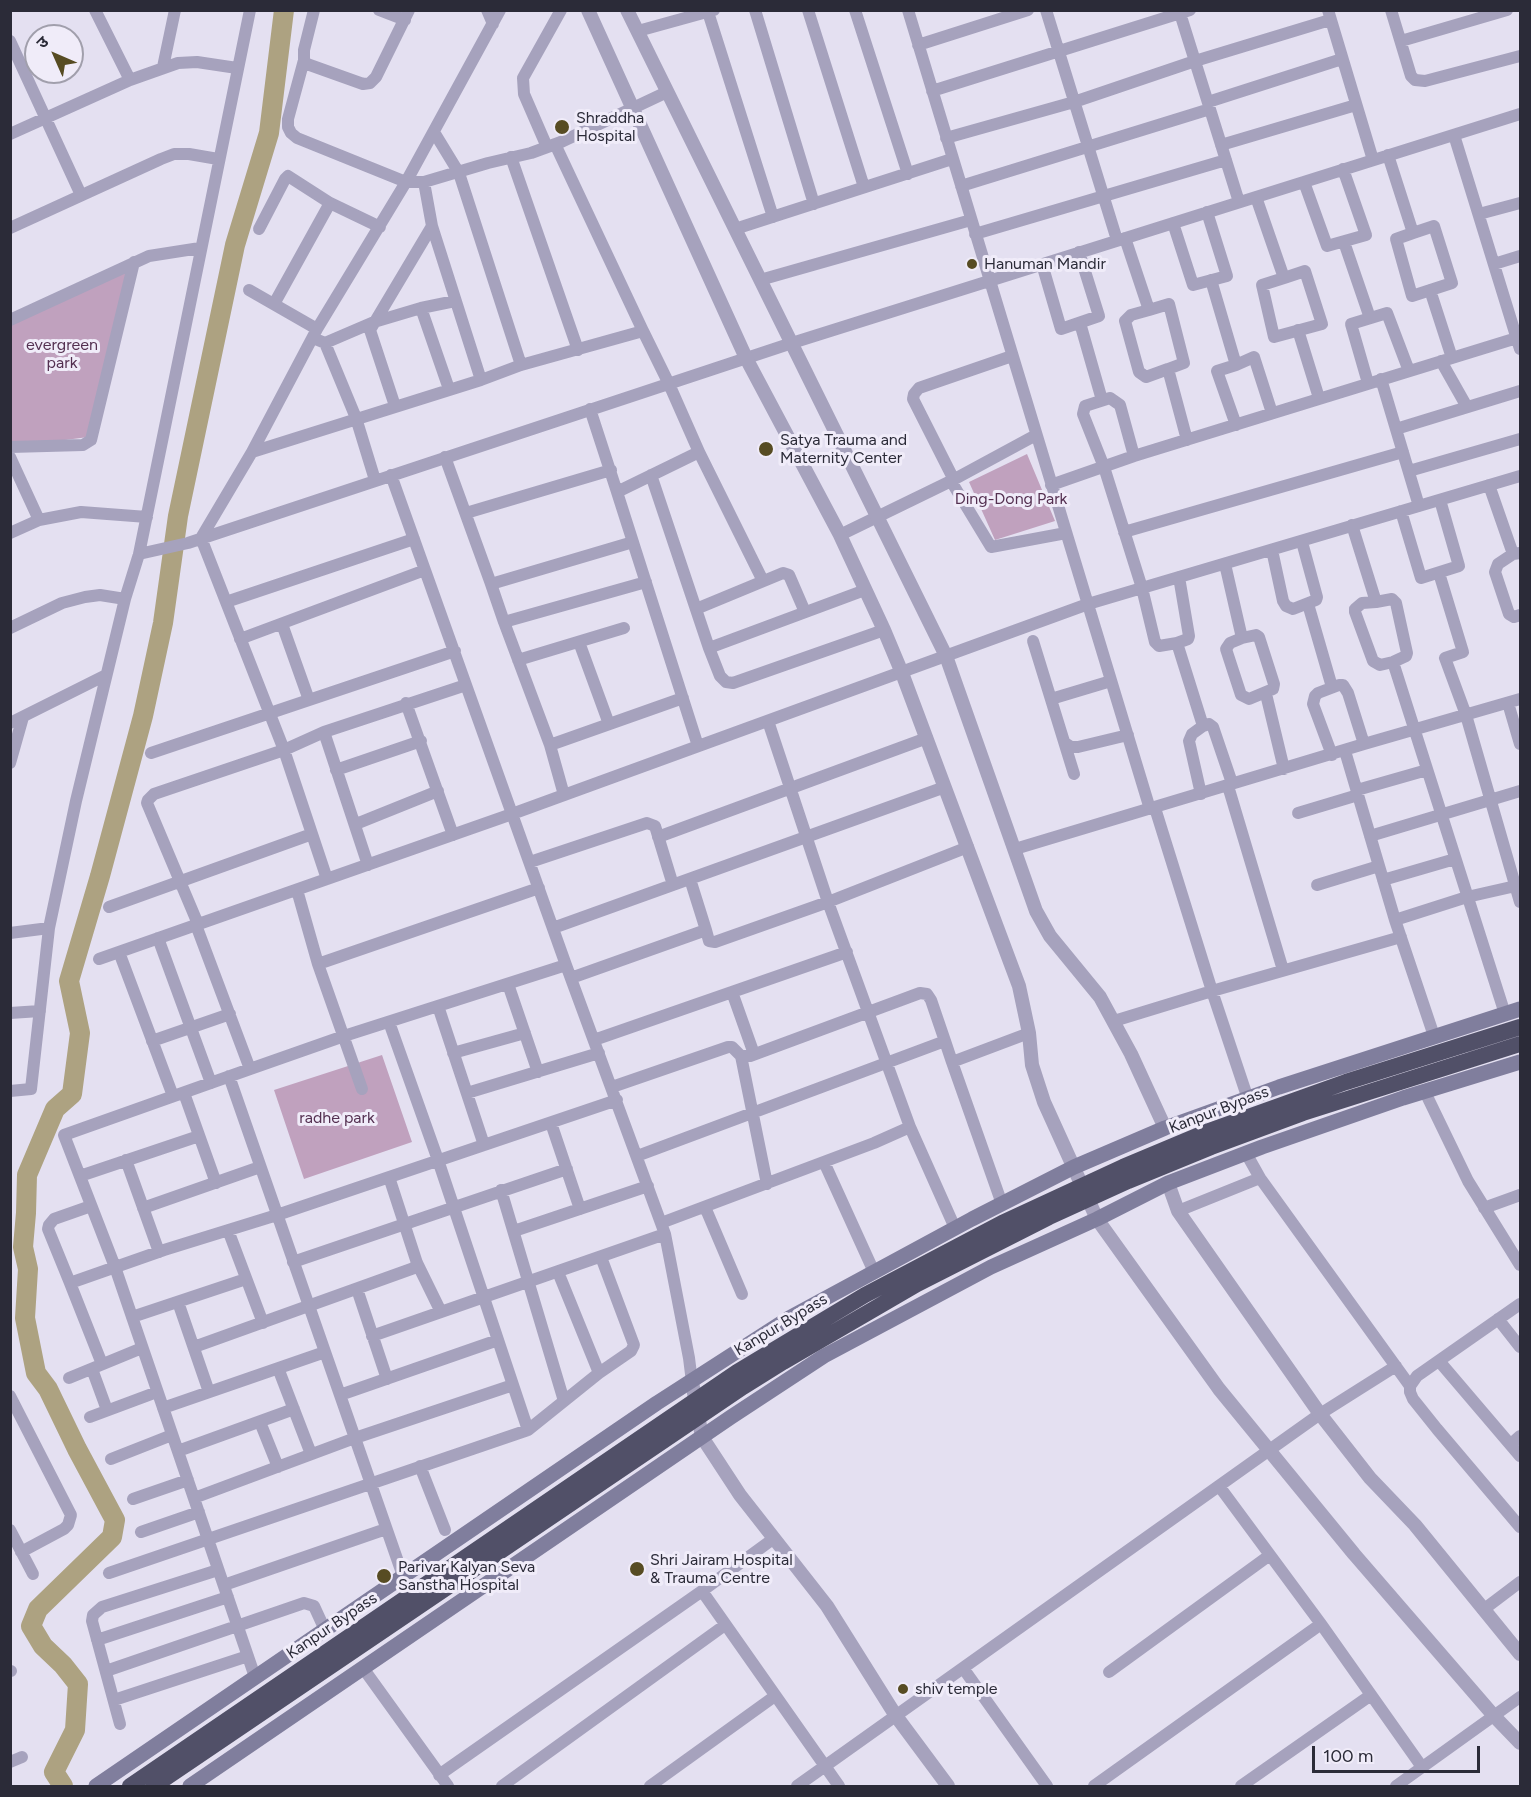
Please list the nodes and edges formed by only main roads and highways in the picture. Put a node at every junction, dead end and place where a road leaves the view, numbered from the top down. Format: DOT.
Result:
graph roads {
  1 [pos="1521,1009"];
  2 [pos="1521,1027"];
  3 [pos="1521,1044"];
  4 [pos="1521,1062"];
  5 [pos="96,1786"];
  6 [pos="130,1786"];
  7 [pos="154,1786"];
  8 [pos="190,1786"];
  1 -- 5 [label="main road"];
  2 -- 6 [label="highway, Kanpur Bypass, bridge"];
  3 -- 7 [label="highway, Kanpur Bypass, bridge"];
  4 -- 8 [label="main road"];
}
